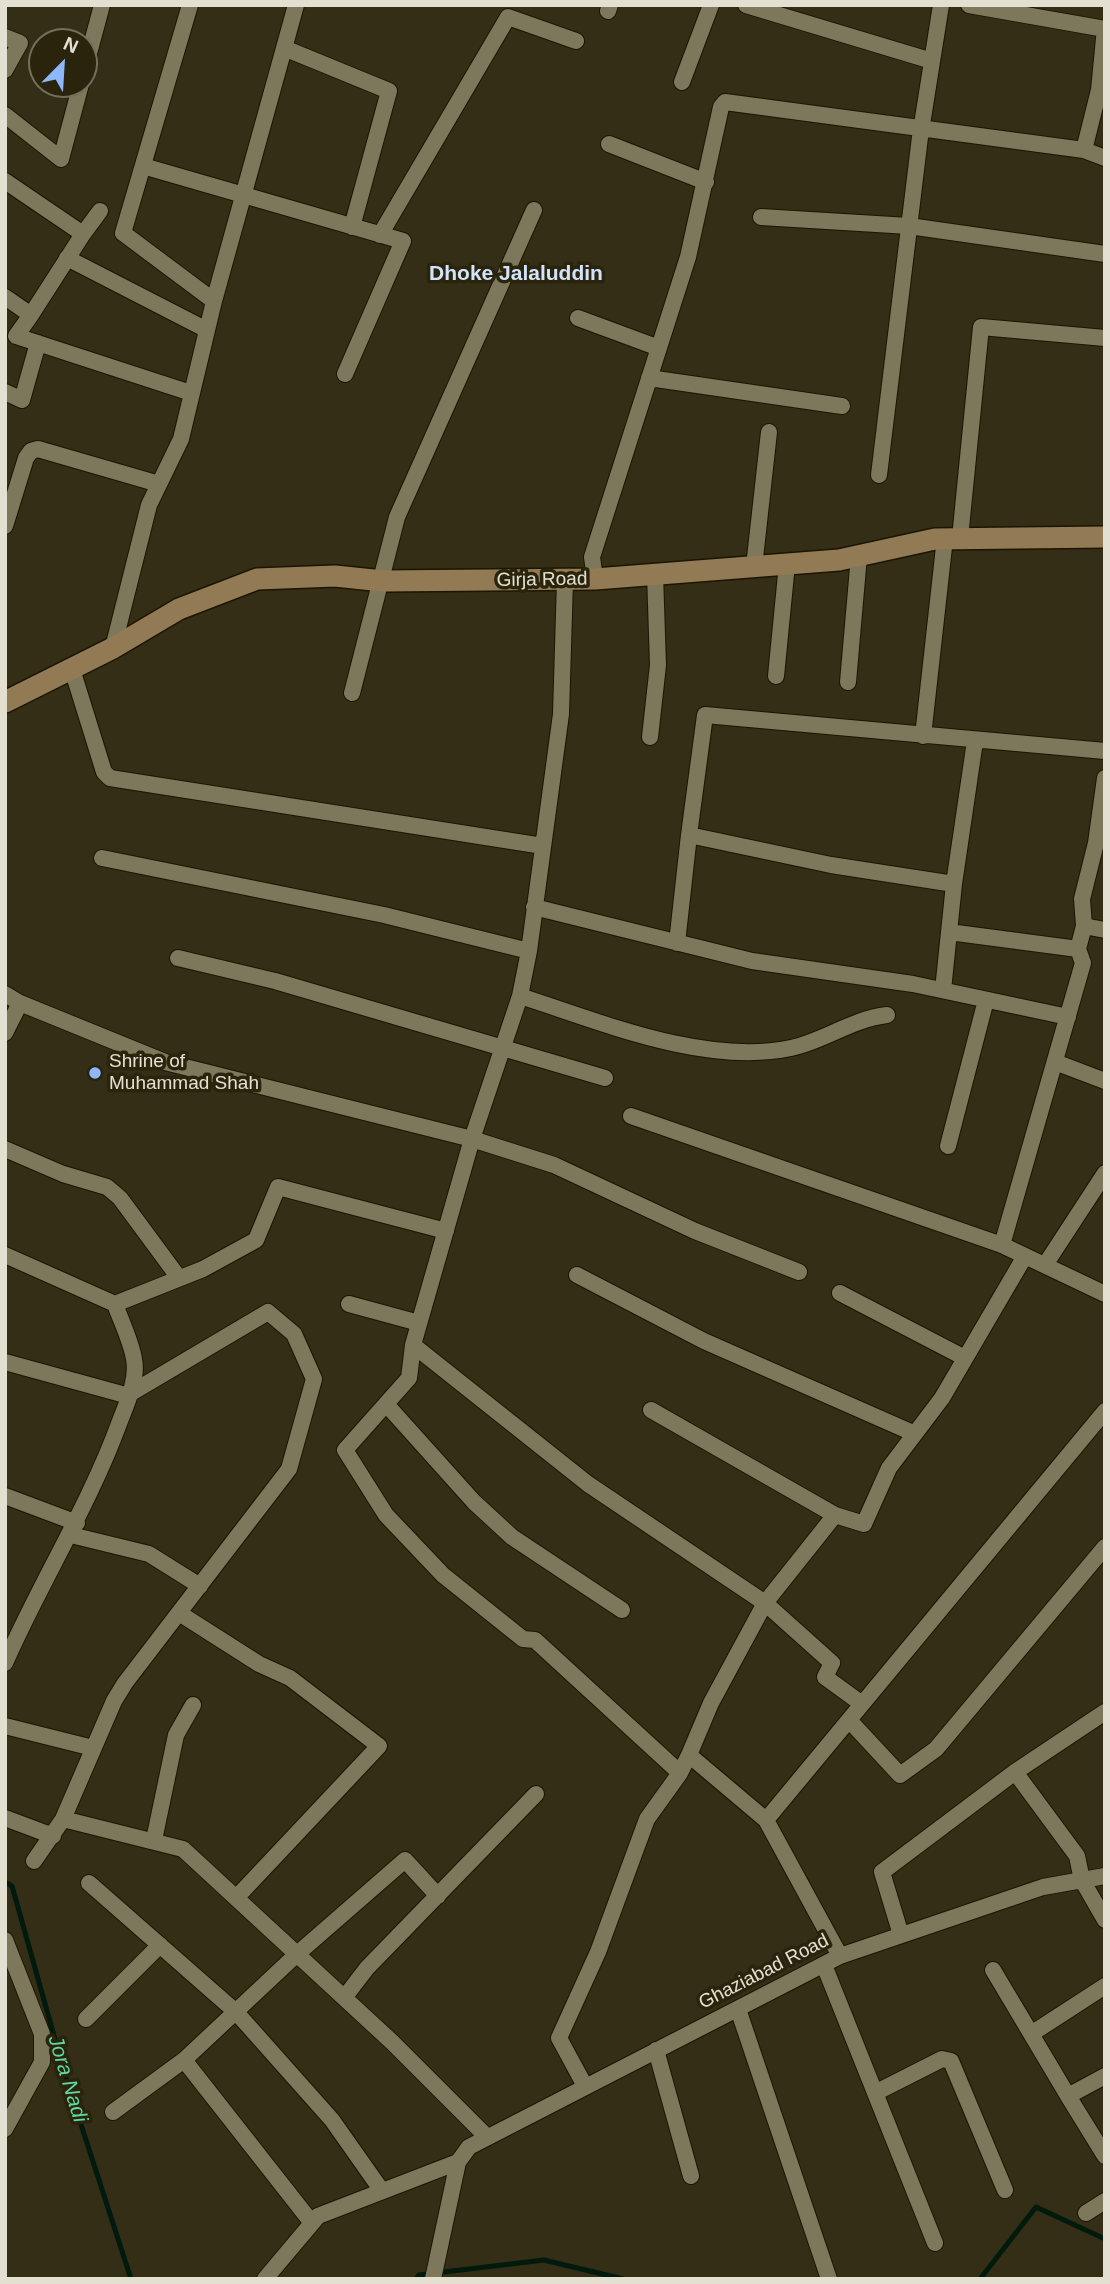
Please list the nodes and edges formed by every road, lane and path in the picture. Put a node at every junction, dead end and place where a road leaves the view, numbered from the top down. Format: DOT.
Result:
graph roads {
  1 [pos="102,5"];
  2 [pos="190,5"];
  3 [pos="296,5"];
  4 [pos="711,5"];
  5 [pos="746,5"];
  6 [pos="941,5"];
  7 [pos="969,5"];
  8 [pos="1006,9"];
  9 [pos="96,28"];
  10 [pos="1105,29"];
  11 [pos="5,37"];
  12 [pos="576,41"];
  13 [pos="284,48"];
  14 [pos="932,61"];
  15 [pos="5,70"];
  16 [pos="682,82"];
  17 [pos="77,98"];
  18 [pos="5,115"];
  19 [pos="922,126"];
  20 [pos="609,144"];
  21 [pos="1084,150"];
  22 [pos="1105,158"];
  23 [pos="142,166"];
  24 [pos="5,181"];
  25 [pos="706,182"];
  26 [pos="245,196"];
  27 [pos="534,210"];
  28 [pos="100,211"];
  29 [pos="761,216"];
  30 [pos="909,226"];
  31 [pos="352,227"];
  32 [pos="83,234"];
  33 [pos="380,235"];
  34 [pos="1105,254"];
  35 [pos="67,258"];
  36 [pos="5,297"];
  37 [pos="214,301"];
  38 [pos="31,315"];
  39 [pos="578,318"];
  40 [pos="207,330"];
  41 [pos="1105,338"];
  42 [pos="38,343"];
  43 [pos="659,348"];
  44 [pos="345,374"];
  45 [pos="649,377"];
  46 [pos="5,392"];
  47 [pos="191,393"];
  48 [pos="842,406"];
  49 [pos="769,432"];
  50 [pos="879,475"];
  51 [pos="159,484"];
  52 [pos="5,526"];
  53 [pos="1105,537"];
  54 [pos="953,538"];
  55 [pos="859,556"];
  56 [pos="787,564"];
  57 [pos="754,566"];
  58 [pos="655,574"];
  59 [pos="595,579"];
  60 [pos="565,580"];
  61 [pos="383,581"];
  62 [pos="113,648"];
  63 [pos="72,669"];
  64 [pos="776,676"];
  65 [pos="848,682"];
  66 [pos="352,693"];
  67 [pos="5,702"];
  68 [pos="923,736"];
  69 [pos="650,737"];
  70 [pos="975,741"];
  71 [pos="1105,751"];
  72 [pos="1105,778"];
  73 [pos="689,835"];
  74 [pos="543,846"];
  75 [pos="102,858"];
  76 [pos="954,884"];
  77 [pos="534,907"];
  78 [pos="1084,926"];
  79 [pos="1105,930"];
  80 [pos="949,932"];
  81 [pos="677,943"];
  82 [pos="1078,949"];
  83 [pos="529,951"];
  84 [pos="178,958"];
  85 [pos="943,990"];
  86 [pos="5,994"];
  87 [pos="520,996"];
  88 [pos="986,1000"];
  89 [pos="20,1003"];
  90 [pos="887,1014"];
  91 [pos="1068,1017"];
  92 [pos="5,1033"];
  93 [pos="505,1046"];
  94 [pos="1055,1062"];
  95 [pos="605,1078"];
  96 [pos="1105,1081"];
  97 [pos="631,1116"];
  98 [pos="472,1139"];
  99 [pos="948,1146"];
  100 [pos="5,1149"];
  101 [pos="1105,1173"];
  102 [pos="446,1231"];
  103 [pos="1002,1245"];
  104 [pos="5,1255"];
  105 [pos="1025,1256"];
  106 [pos="1045,1265"];
  107 [pos="799,1272"];
  108 [pos="577,1275"];
  109 [pos="179,1278"];
  110 [pos="840,1293"];
  111 [pos="1105,1294"];
  112 [pos="115,1304"];
  113 [pos="349,1304"];
  114 [pos="419,1323"];
  115 [pos="413,1345"];
  116 [pos="965,1358"];
  117 [pos="5,1362"];
  118 [pos="130,1394"];
  119 [pos="386,1404"];
  120 [pos="651,1410"];
  121 [pos="1105,1411"];
  122 [pos="913,1433"];
  123 [pos="5,1496"];
  124 [pos="835,1515"];
  125 [pos="74,1529"];
  126 [pos="1105,1548"];
  127 [pos="200,1586"];
  128 [pos="765,1603"];
  129 [pos="622,1610"];
  130 [pos="179,1613"];
  131 [pos="5,1663"];
  132 [pos="862,1704"];
  133 [pos="193,1705"];
  134 [pos="1105,1712"];
  135 [pos="849,1720"];
  136 [pos="5,1726"];
  137 [pos="93,1748"];
  138 [pos="690,1755"];
  139 [pos="1015,1772"];
  140 [pos="680,1773"];
  141 [pos="536,1794"];
  142 [pos="5,1818"];
  143 [pos="63,1819"];
  144 [pos="765,1820"];
  145 [pos="53,1836"];
  146 [pos="154,1840"];
  147 [pos="34,1861"];
  148 [pos="1105,1876"];
  149 [pos="1083,1880"];
  150 [pos="89,1882"];
  151 [pos="439,1896"];
  152 [pos="236,1898"];
  153 [pos="1105,1920"];
  154 [pos="901,1935"];
  155 [pos="5,1940"];
  156 [pos="160,1945"];
  157 [pos="296,1955"];
  158 [pos="840,1955"];
  159 [pos="824,1965"];
  160 [pos="993,1970"];
  161 [pos="1105,1986"];
  162 [pos="344,1998"];
  163 [pos="737,2009"];
  164 [pos="236,2012"];
  165 [pos="86,2020"];
  166 [pos="1031,2034"];
  167 [pos="656,2050"];
  168 [pos="184,2060"];
  169 [pos="1105,2076"];
  170 [pos="585,2086"];
  171 [pos="875,2093"];
  172 [pos="1068,2096"];
  173 [pos="113,2112"];
  174 [pos="5,2129"];
  175 [pos="487,2137"];
  176 [pos="1105,2156"];
  177 [pos="460,2158"];
  178 [pos="691,2176"];
  179 [pos="1005,2190"];
  180 [pos="382,2191"];
  181 [pos="1105,2200"];
  182 [pos="1086,2213"];
  183 [pos="312,2223"];
  184 [pos="935,2243"];
  185 [pos="265,2279"];
  186 [pos="433,2279"];
  187 [pos="829,2279"];
  1 -- 9 [label="street"];
  2 -- 23 [label="street"];
  3 -- 13 [label="street"];
  4 -- 16 [label="street"];
  5 -- 14 [label="street"];
  6 -- 14 [label="street"];
  7 -- 8 [label="street"];
  8 -- 10 [label="street"];
  10 -- 21 [label="street"];
  11 -- 15 [label="street"];
  12 -- 33 [label="street"];
  13 -- 26 [label="street"];
  13 -- 31 [label="street"];
  14 -- 19 [label="street"];
  17 -- 18 [label="street"];
  19 -- 21 [label="street"];
  19 -- 25 [label="street"];
  19 -- 30 [label="street"];
  20 -- 25 [label="street"];
  21 -- 22 [label="street"];
  23 -- 26 [label="street"];
  23 -- 37 [label="street"];
  24 -- 32 [label="street"];
  25 -- 43 [label="street"];
  26 -- 31 [label="street"];
  26 -- 37 [label="street"];
  27 -- 61 [label="street"];
  28 -- 32 [label="street"];
  29 -- 30 [label="street"];
  30 -- 34 [label="street"];
  30 -- 50 [label="street"];
  31 -- 33 [label="street"];
  32 -- 35 [label="street"];
  33 -- 44 [label="street"];
  35 -- 38 [label="street"];
  35 -- 40 [label="street"];
  36 -- 38 [label="street"];
  37 -- 40 [label="street"];
  38 -- 42 [label="street"];
  39 -- 43 [label="street"];
  40 -- 47 [label="street"];
  41 -- 54 [label="street"];
  42 -- 46 [label="street"];
  42 -- 47 [label="street"];
  43 -- 45 [label="street"];
  45 -- 48 [label="street"];
  45 -- 59 [label="street"];
  47 -- 51 [label="street"];
  49 -- 57 [label="street"];
  51 -- 52 [label="street"];
  51 -- 62 [label="street"];
  53 -- 54 [label="main road, Girja Road"];
  54 -- 55 [label="main road, Girja Road"];
  54 -- 68 [label="street"];
  55 -- 56 [label="main road, Girja Road"];
  55 -- 65 [label="street"];
  56 -- 57 [label="main road, Girja Road"];
  56 -- 64 [label="street"];
  57 -- 58 [label="main road, Girja Road"];
  58 -- 59 [label="main road, Girja Road"];
  58 -- 69 [label="street"];
  59 -- 60 [label="main road, Girja Road"];
  60 -- 61 [label="main road, Girja Road"];
  60 -- 74 [label="street"];
  61 -- 62 [label="main road, Girja Road"];
  61 -- 66 [label="street"];
  62 -- 63 [label="main road, Girja Road"];
  63 -- 67 [label="main road, Girja Road"];
  63 -- 74 [label="street"];
  68 -- 70 [label="street"];
  68 -- 73 [label="street"];
  70 -- 71 [label="street"];
  70 -- 76 [label="street"];
  72 -- 78 [label="street"];
  73 -- 76 [label="street"];
  73 -- 81 [label="street"];
  74 -- 77 [label="street"];
  75 -- 83 [label="street"];
  76 -- 80 [label="street"];
  77 -- 81 [label="street"];
  77 -- 83 [label="street"];
  78 -- 79 [label="street"];
  78 -- 82 [label="street"];
  80 -- 82 [label="street"];
  80 -- 85 [label="street"];
  81 -- 85 [label="street"];
  82 -- 91 [label="street"];
  83 -- 87 [label="street"];
  84 -- 93 [label="street"];
  85 -- 88 [label="street"];
  86 -- 89 [label="street"];
  87 -- 90 [label="street"];
  87 -- 93 [label="street"];
  88 -- 91 [label="street"];
  88 -- 99 [label="street"];
  89 -- 92 [label="street"];
  89 -- 98 [label="street"];
  91 -- 94 [label="street"];
  93 -- 95 [label="street"];
  93 -- 98 [label="street"];
  94 -- 96 [label="street"];
  94 -- 103 [label="street"];
  97 -- 103 [label="street"];
  98 -- 102 [label="street"];
  98 -- 107 [label="street"];
  100 -- 109 [label="street"];
  101 -- 106 [label="street"];
  102 -- 109 [label="street"];
  102 -- 114 [label="street"];
  103 -- 105 [label="street"];
  104 -- 112 [label="street"];
  105 -- 106 [label="street"];
  105 -- 116 [label="street"];
  106 -- 111 [label="street"];
  108 -- 122 [label="street"];
  109 -- 112 [label="street"];
  110 -- 116 [label="street"];
  112 -- 118 [label="street"];
  113 -- 114 [label="street"];
  114 -- 115 [label="street"];
  115 -- 119 [label="street"];
  115 -- 128 [label="street"];
  116 -- 122 [label="street"];
  117 -- 118 [label="street"];
  118 -- 125 [label="street"];
  118 -- 127 [label="street"];
  119 -- 129 [label="street"];
  119 -- 140 [label="street"];
  120 -- 124 [label="street"];
  121 -- 132 [label="street"];
  122 -- 124 [label="street"];
  123 -- 125 [label="street"];
  124 -- 128 [label="street"];
  125 -- 127 [label="street"];
  125 -- 131 [label="street"];
  126 -- 135 [label="street"];
  127 -- 130 [label="street"];
  128 -- 132 [label="street"];
  128 -- 138 [label="street"];
  130 -- 137 [label="street"];
  130 -- 152 [label="street"];
  132 -- 135 [label="street"];
  133 -- 146 [label="street"];
  134 -- 139 [label="street"];
  135 -- 144 [label="street"];
  136 -- 137 [label="street"];
  137 -- 143 [label="street"];
  138 -- 140 [label="street"];
  138 -- 144 [label="street"];
  139 -- 149 [label="street"];
  139 -- 154 [label="street"];
  140 -- 170 [label="street"];
  141 -- 151 [label="street"];
  142 -- 145 [label="street"];
  143 -- 145 [label="street"];
  143 -- 146 [label="street"];
  144 -- 158 [label="street"];
  145 -- 147 [label="street"];
  146 -- 152 [label="street"];
  148 -- 149 [label="street, Ghaziabad Road"];
  149 -- 153 [label="street"];
  149 -- 154 [label="street, Ghaziabad Road"];
  150 -- 156 [label="street"];
  151 -- 157 [label="street"];
  151 -- 162 [label="street"];
  152 -- 157 [label="street"];
  154 -- 158 [label="street, Ghaziabad Road"];
  155 -- 174 [label="street"];
  156 -- 164 [label="street"];
  156 -- 165 [label="street"];
  157 -- 162 [label="street"];
  157 -- 164 [label="street"];
  158 -- 159 [label="street, Ghaziabad Road"];
  159 -- 163 [label="street, Ghaziabad Road"];
  159 -- 171 [label="street"];
  160 -- 166 [label="street"];
  161 -- 166 [label="street"];
  162 -- 175 [label="street"];
  163 -- 167 [label="street, Ghaziabad Road"];
  163 -- 187 [label="street"];
  164 -- 168 [label="street"];
  164 -- 180 [label="street"];
  166 -- 172 [label="street"];
  167 -- 170 [label="street, Ghaziabad Road"];
  167 -- 178 [label="street"];
  168 -- 173 [label="street"];
  168 -- 183 [label="street"];
  169 -- 172 [label="street"];
  170 -- 175 [label="street, Ghaziabad Road"];
  171 -- 179 [label="street"];
  171 -- 184 [label="street"];
  172 -- 176 [label="street"];
  175 -- 177 [label="street, Ghaziabad Road"];
  177 -- 180 [label="street, Ghaziabad Road"];
  177 -- 186 [label="street"];
  180 -- 183 [label="street, Ghaziabad Road"];
  181 -- 182 [label="street"];
  183 -- 185 [label="street"];
}
